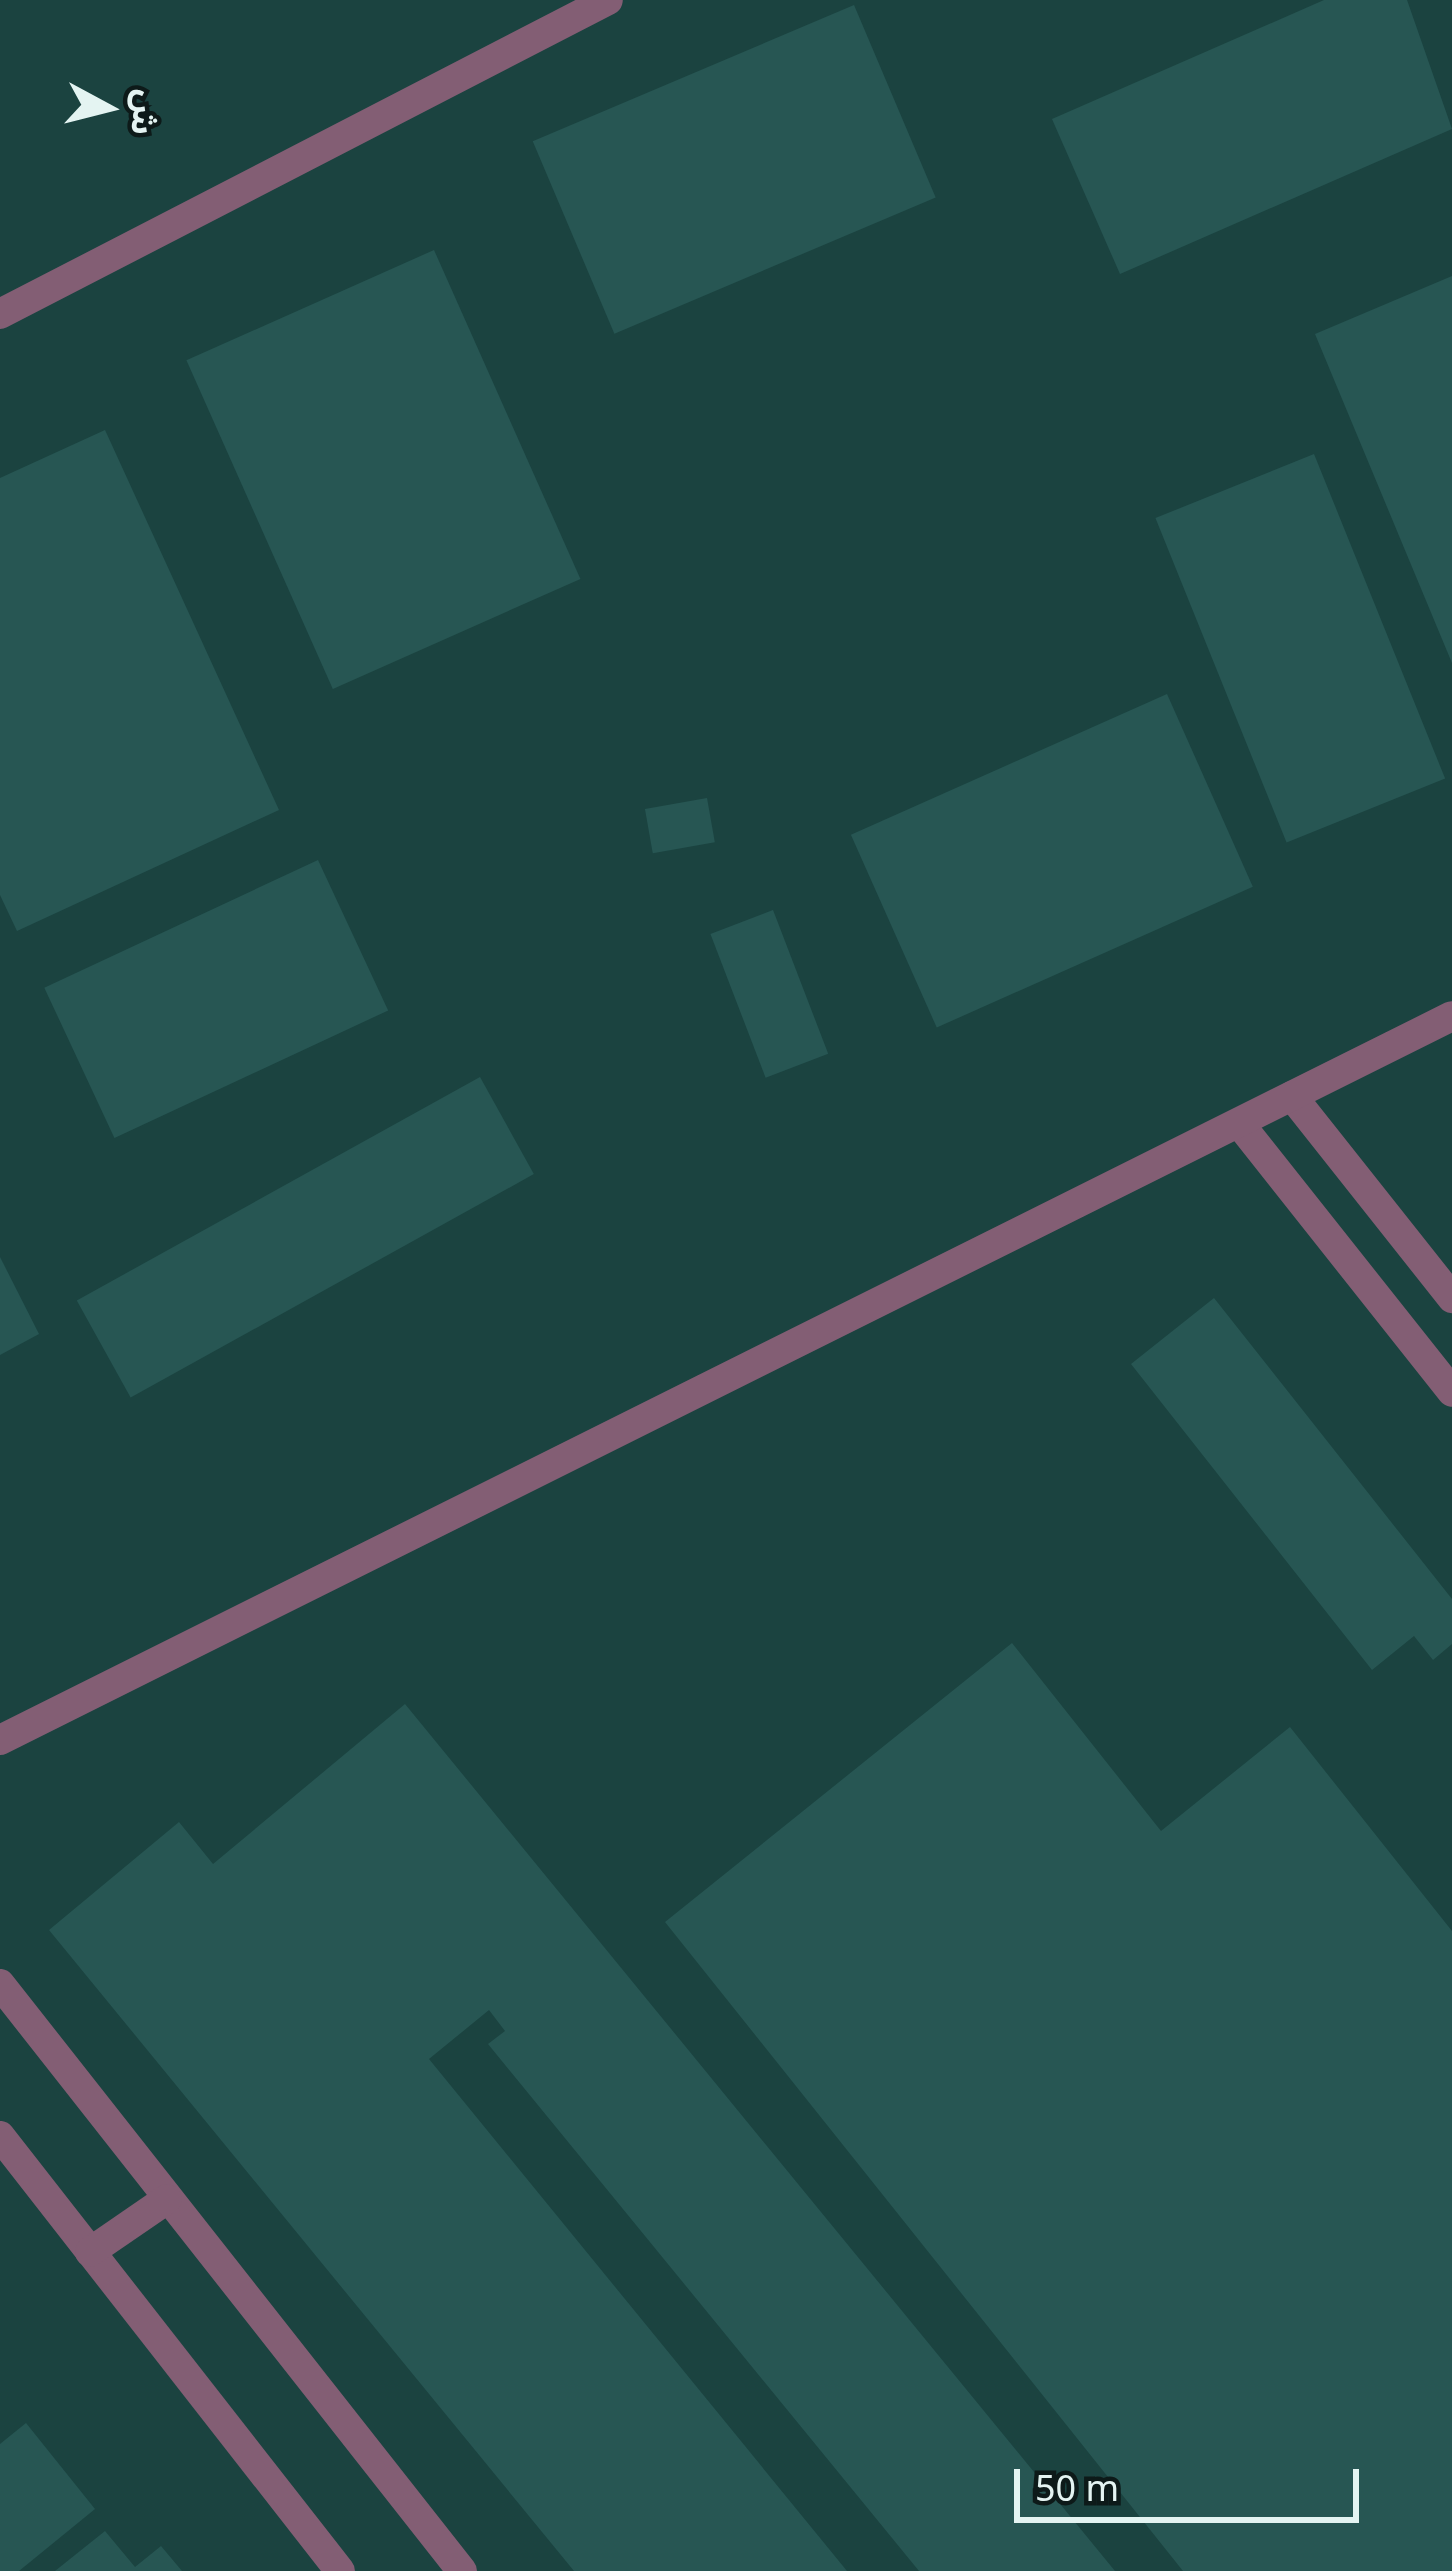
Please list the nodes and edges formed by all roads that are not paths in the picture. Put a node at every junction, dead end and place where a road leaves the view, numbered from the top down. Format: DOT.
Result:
graph roads {
  1 [pos="608,0"];
  2 [pos="0,314"];
  3 [pos="1452,1016"];
  4 [pos="1292,1096"];
  5 [pos="1239,1123"];
  6 [pos="1452,1298"];
  7 [pos="1452,1392"];
  8 [pos="0,1740"];
  9 [pos="0,1984"];
  10 [pos="0,2136"];
  11 [pos="167,2199"];
  12 [pos="90,2252"];
  13 [pos="340,2571"];
  14 [pos="462,2571"];
  1 -- 2 [label="street"];
  3 -- 4 [label="street"];
  4 -- 5 [label="street"];
  4 -- 6 [label="street"];
  5 -- 7 [label="street"];
  5 -- 8 [label="street"];
  9 -- 11 [label="street"];
  10 -- 12 [label="street"];
  11 -- 12 [label="street"];
  11 -- 14 [label="street"];
  12 -- 13 [label="street"];
}
